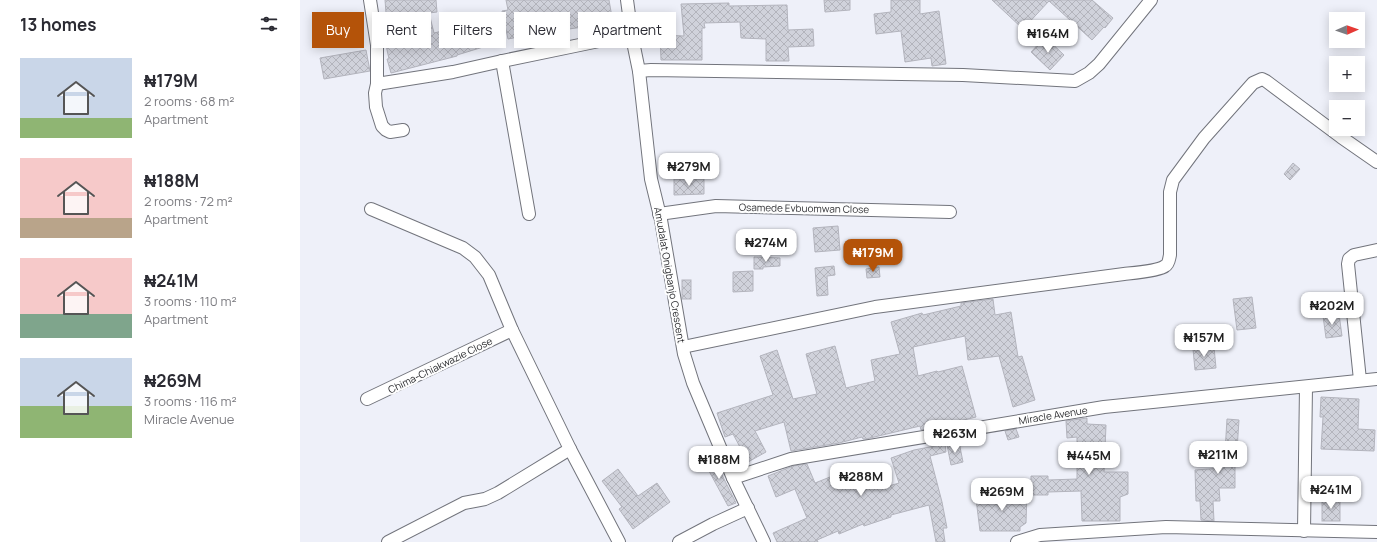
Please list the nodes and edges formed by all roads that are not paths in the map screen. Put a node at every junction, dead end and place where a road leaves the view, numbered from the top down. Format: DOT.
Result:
graph roads {
  1 [pos="370,0"];
  2 [pos="627,0"];
  3 [pos="1151,0"];
  4 [pos="629,12"];
  5 [pos="578,46"];
  6 [pos="634,48"];
  7 [pos="502,60"];
  8 [pos="639,71"];
  9 [pos="377,84"];
  10 [pos="403,130"];
  11 [pos="1377,162"];
  12 [pos="371,209"];
  13 [pos="950,212"];
  14 [pos="528,214"];
  15 [pos="659,214"];
  16 [pos="1377,250"];
  17 [pos="512,330"];
  18 [pos="683,347"];
  19 [pos="1377,379"];
  20 [pos="1360,380"];
  21 [pos="1306,387"];
  22 [pos="367,399"];
  23 [pos="570,449"];
  24 [pos="733,478"];
  25 [pos="748,508"];
  26 [pos="1304,531"];
  27 [pos="1377,532"];
  28 [pos="388,542"];
  29 [pos="619,542"];
  30 [pos="679,542"];
  31 [pos="764,542"];
  32 [pos="1017,542"];
  1 -- 9 [label="street"];
  2 -- 4 [label="street, Amudalat Onigbanjo Crescent"];
  3 -- 8 [label="street"];
  5 -- 7 [label="street"];
  6 -- 8 [label="street, Amudalat Onigbanjo Crescent"];
  7 -- 9 [label="street"];
  7 -- 14 [label="street"];
  8 -- 15 [label="street, Amudalat Onigbanjo Crescent"];
  9 -- 10 [label="street"];
  11 -- 18 [label="street"];
  12 -- 17 [label="street"];
  13 -- 15 [label="street, Osamede Evbuomwan Close"];
  15 -- 18 [label="street, Amudalat Onigbanjo Crescent"];
  16 -- 20 [label="street"];
  17 -- 22 [label="street, Chima-Chiakwazie Close"];
  17 -- 23 [label="street"];
  18 -- 24 [label="street, Amudalat Onigbanjo Crescent"];
  19 -- 20 [label="street, Miracle Avenue"];
  20 -- 21 [label="street, Miracle Avenue"];
  21 -- 24 [label="street, Miracle Avenue"];
  21 -- 26 [label="street"];
  23 -- 28 [label="street"];
  23 -- 29 [label="street"];
  24 -- 25 [label="street, Amudalat Onigbanjo Crescent"];
  25 -- 30 [label="street"];
  25 -- 31 [label="street, Amudalat Onigbanjo Crescent"];
  26 -- 27 [label="street"];
  26 -- 32 [label="street"];
}
